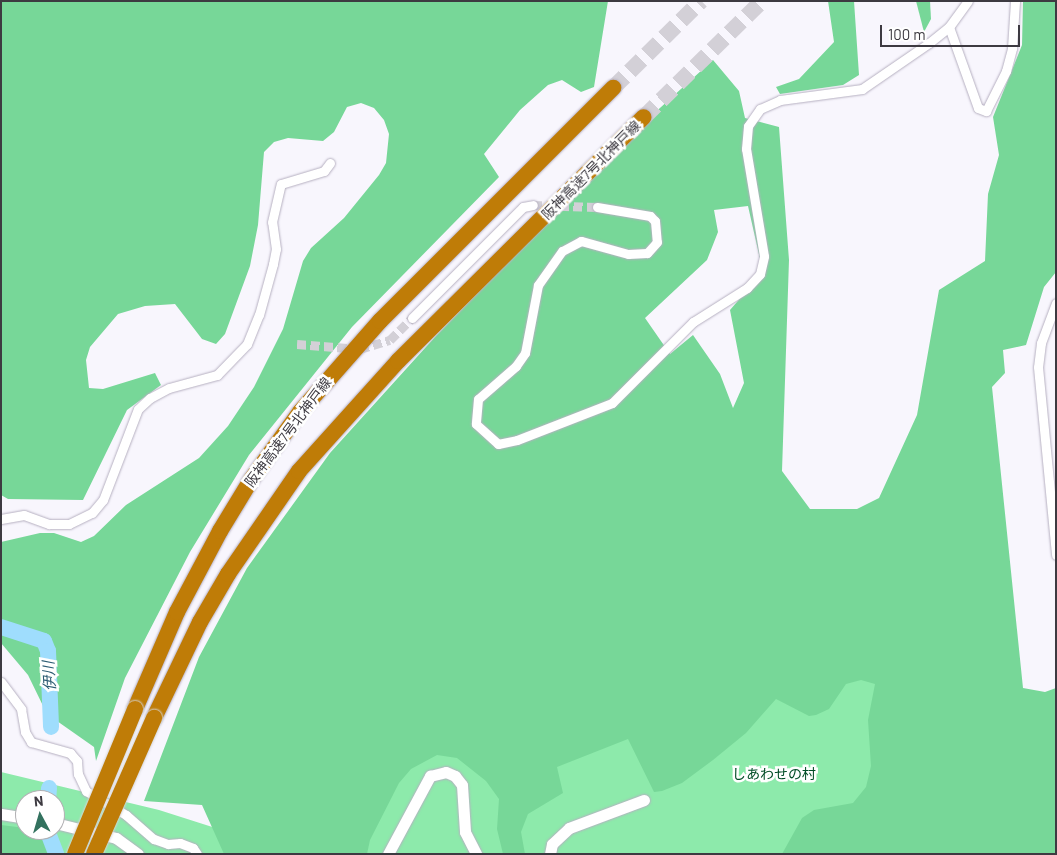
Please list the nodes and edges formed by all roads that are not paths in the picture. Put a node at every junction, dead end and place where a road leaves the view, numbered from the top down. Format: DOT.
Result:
graph roads {
  1 [pos="968,1"];
  2 [pos="1015,1"];
  3 [pos="949,26"];
  4 [pos="613,88"];
  5 [pos="644,117"];
  6 [pos="330,163"];
  7 [pos="533,205"];
  8 [pos="597,207"];
  9 [pos="1056,303"];
  10 [pos="412,318"];
  11 [pos="1051,468"];
  12 [pos="1,519"];
  13 [pos="1056,555"];
  14 [pos="1,682"];
  15 [pos="644,800"];
  16 [pos="1,814"];
  17 [pos="15,816"];
  18 [pos="65,825"];
  19 [pos="76,851"];
  20 [pos="94,854"];
  21 [pos="138,854"];
  22 [pos="197,854"];
  23 [pos="388,854"];
  24 [pos="476,854"];
  25 [pos="550,854"];
  1 -- 3 [label="street"];
  2 -- 3 [label="street"];
  3 -- 8 [label="street"];
  4 -- 19 [label="highway, 阪神高速7号北神戸線, bridge"];
  5 -- 20 [label="highway, 阪神高速7号北神戸線, bridge"];
  6 -- 12 [label="street"];
  7 -- 10 [label="street"];
  9 -- 11 [label="street"];
  11 -- 13 [label="street"];
  14 -- 22 [label="street"];
  15 -- 25 [label="street"];
  16 -- 17 [label="street"];
  18 -- 21 [label="street"];
  23 -- 24 [label="street"];
}
